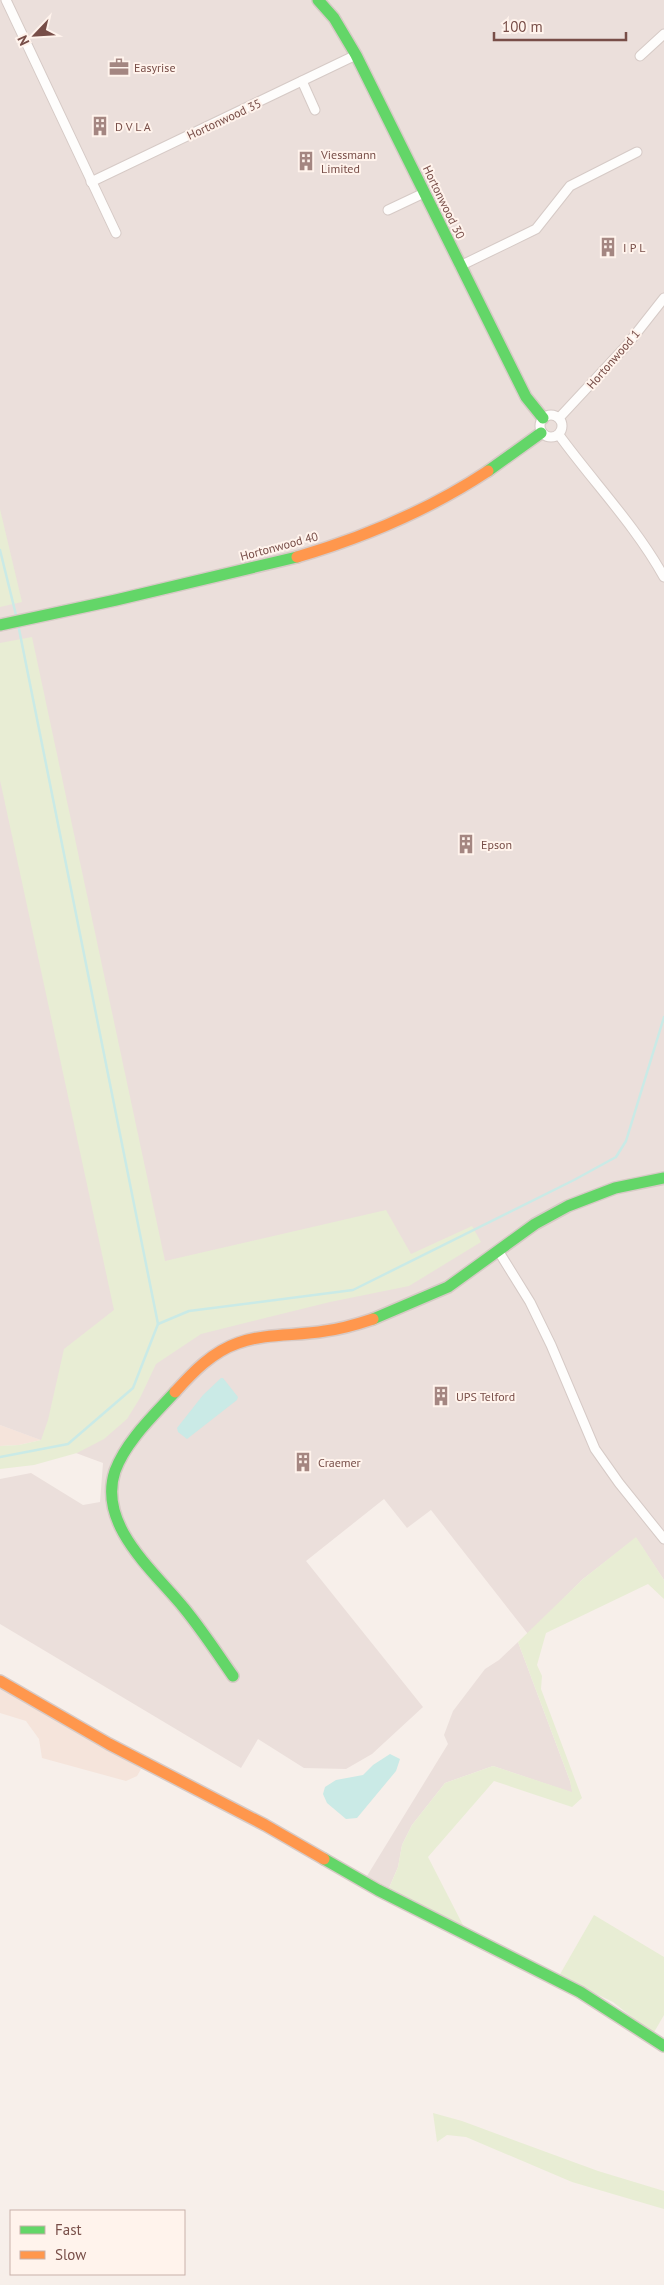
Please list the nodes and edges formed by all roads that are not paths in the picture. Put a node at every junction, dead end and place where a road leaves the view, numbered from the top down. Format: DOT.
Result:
graph roads {
  1 [pos="6,0"];
  2 [pos="318,0"];
  3 [pos="664,34"];
  4 [pos="356,56"];
  5 [pos="640,56"];
  6 [pos="302,81"];
  7 [pos="315,110"];
  8 [pos="637,152"];
  9 [pos="91,182"];
  10 [pos="424,193"];
  11 [pos="388,210"];
  12 [pos="116,233"];
  13 [pos="460,266"];
  14 [pos="664,298"];
  15 [pos="544,418"];
  16 [pos="559,418"];
  17 [pos="541,433"];
  18 [pos="559,435"];
  19 [pos="664,577"];
  20 [pos="5,624"];
  21 [pos="662,1180"];
  22 [pos="499,1252"];
  23 [pos="664,1539"];
  24 [pos="233,1676"];
  25 [pos="0,1681"];
  26 [pos="664,2046"];
  1 -- 9 [label="street"];
  2 -- 4 [label="street, Hortonwood 30"];
  3 -- 5 [label="street"];
  4 -- 6 [label="street, Hortonwood 35"];
  4 -- 10 [label="street, Hortonwood 30"];
  6 -- 7 [label="street"];
  6 -- 9 [label="street, Hortonwood 35"];
  8 -- 13 [label="street"];
  9 -- 12 [label="street"];
  10 -- 11 [label="street"];
  10 -- 13 [label="street, Hortonwood 30"];
  13 -- 15 [label="street, Hortonwood 30"];
  14 -- 16 [label="street, Hortonwood 1"];
  15 -- 16 [label="street"];
  15 -- 17 [label="street"];
  16 -- 18 [label="street"];
  17 -- 18 [label="street"];
  17 -- 20 [label="street, Hortonwood 40"];
  18 -- 19 [label="street"];
  21 -- 22 [label="street"];
  22 -- 23 [label="street"];
  22 -- 24 [label="street"];
  25 -- 26 [label="street"];
}
